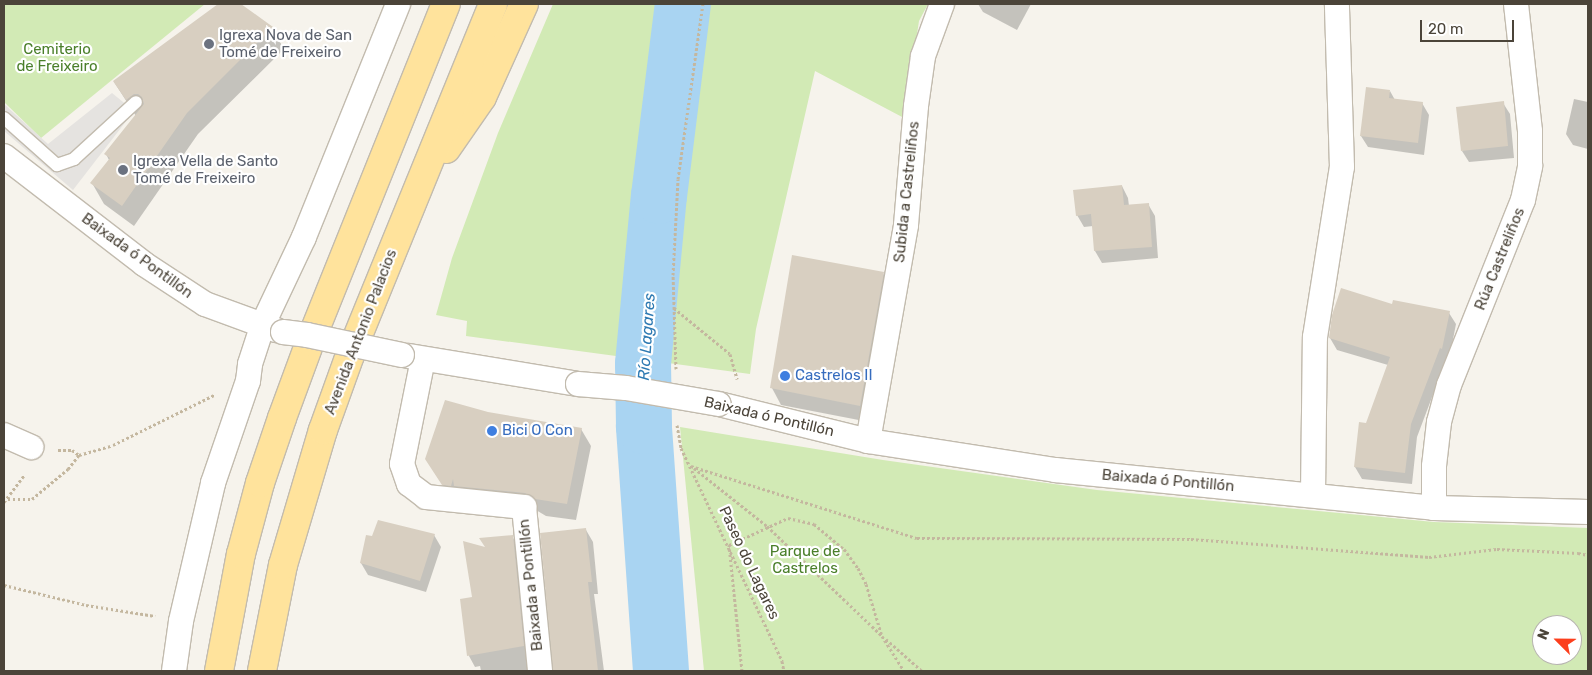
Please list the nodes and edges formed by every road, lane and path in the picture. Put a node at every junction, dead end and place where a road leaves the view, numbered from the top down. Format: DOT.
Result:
graph roads {
  1 [pos="398,4"];
  2 [pos="446,4"];
  3 [pos="493,4"];
  4 [pos="524,4"];
  5 [pos="703,4"];
  6 [pos="942,4"];
  7 [pos="1337,4"];
  8 [pos="1516,4"];
  9 [pos="136,102"];
  10 [pos="4,118"];
  11 [pos="4,156"];
  12 [pos="419,187"];
  13 [pos="673,308"];
  14 [pos="272,329"];
  15 [pos="413,357"];
  16 [pos="676,370"];
  17 [pos="736,387"];
  18 [pos="215,394"];
  19 [pos="676,415"];
  20 [pos="4,435"];
  21 [pos="868,441"];
  22 [pos="40,447"];
  23 [pos="79,455"];
  24 [pos="691,466"];
  25 [pos="25,472"];
  26 [pos="1312,494"];
  27 [pos="8,499"];
  28 [pos="4,502"];
  29 [pos="1434,508"];
  30 [pos="1588,512"];
  31 [pos="767,526"];
  32 [pos="728,545"];
  33 [pos="1588,556"];
  34 [pos="4,586"];
  35 [pos="181,620"];
  36 [pos="882,636"];
  37 [pos="174,671"];
  38 [pos="219,671"];
  39 [pos="262,671"];
  40 [pos="540,671"];
  41 [pos="742,671"];
  42 [pos="784,671"];
  43 [pos="904,671"];
  44 [pos="922,671"];
  1 -- 14 [label="street"];
  2 -- 38 [label="main road"];
  3 -- 12 [label="main road, Avenida Antonio Palacios"];
  4 -- 12 [label="main road"];
  5 -- 13 [label="path"];
  6 -- 21 [label="street, Subida a Castreliños"];
  7 -- 26 [label="street"];
  8 -- 29 [label="street, Rúa Castreliños"];
  9 -- 10 [label="lane"];
  11 -- 14 [label="street, Baixada ó Pontillón"];
  12 -- 39 [label="main road, Avenida Antonio Palacios"];
  13 -- 16 [label="path"];
  13 -- 17 [label="path"];
  14 -- 15 [label="street, Baixada ó Pontillón, bridge"];
  14 -- 35 [label="street"];
  15 -- 21 [label="street, Baixada ó Pontillón, bridge"];
  15 -- 40 [label="street, Baixada a Pontillón"];
  18 -- 23 [label="path"];
  19 -- 24 [label="path, Paseo do Lagares"];
  20 -- 22 [label="street"];
  21 -- 26 [label="street, Baixada ó Pontillón"];
  22 -- 23 [label="path"];
  23 -- 27 [label="path"];
  24 -- 31 [label="path"];
  24 -- 32 [label="path, Paseo do Lagares"];
  24 -- 33 [label="path"];
  25 -- 27 [label="path"];
  26 -- 29 [label="street, Baixada ó Pontillón"];
  27 -- 28 [label="path"];
  29 -- 30 [label="street, Baixada ó Pontillón"];
  31 -- 32 [label="path"];
  31 -- 36 [label="path"];
  31 -- 36 [label="path"];
  32 -- 41 [label="path"];
  32 -- 42 [label="path, Paseo do Lagares"];
  34 -- 35 [label="path"];
  35 -- 37 [label="street"];
  36 -- 43 [label="path"];
  36 -- 44 [label="path"];
}
